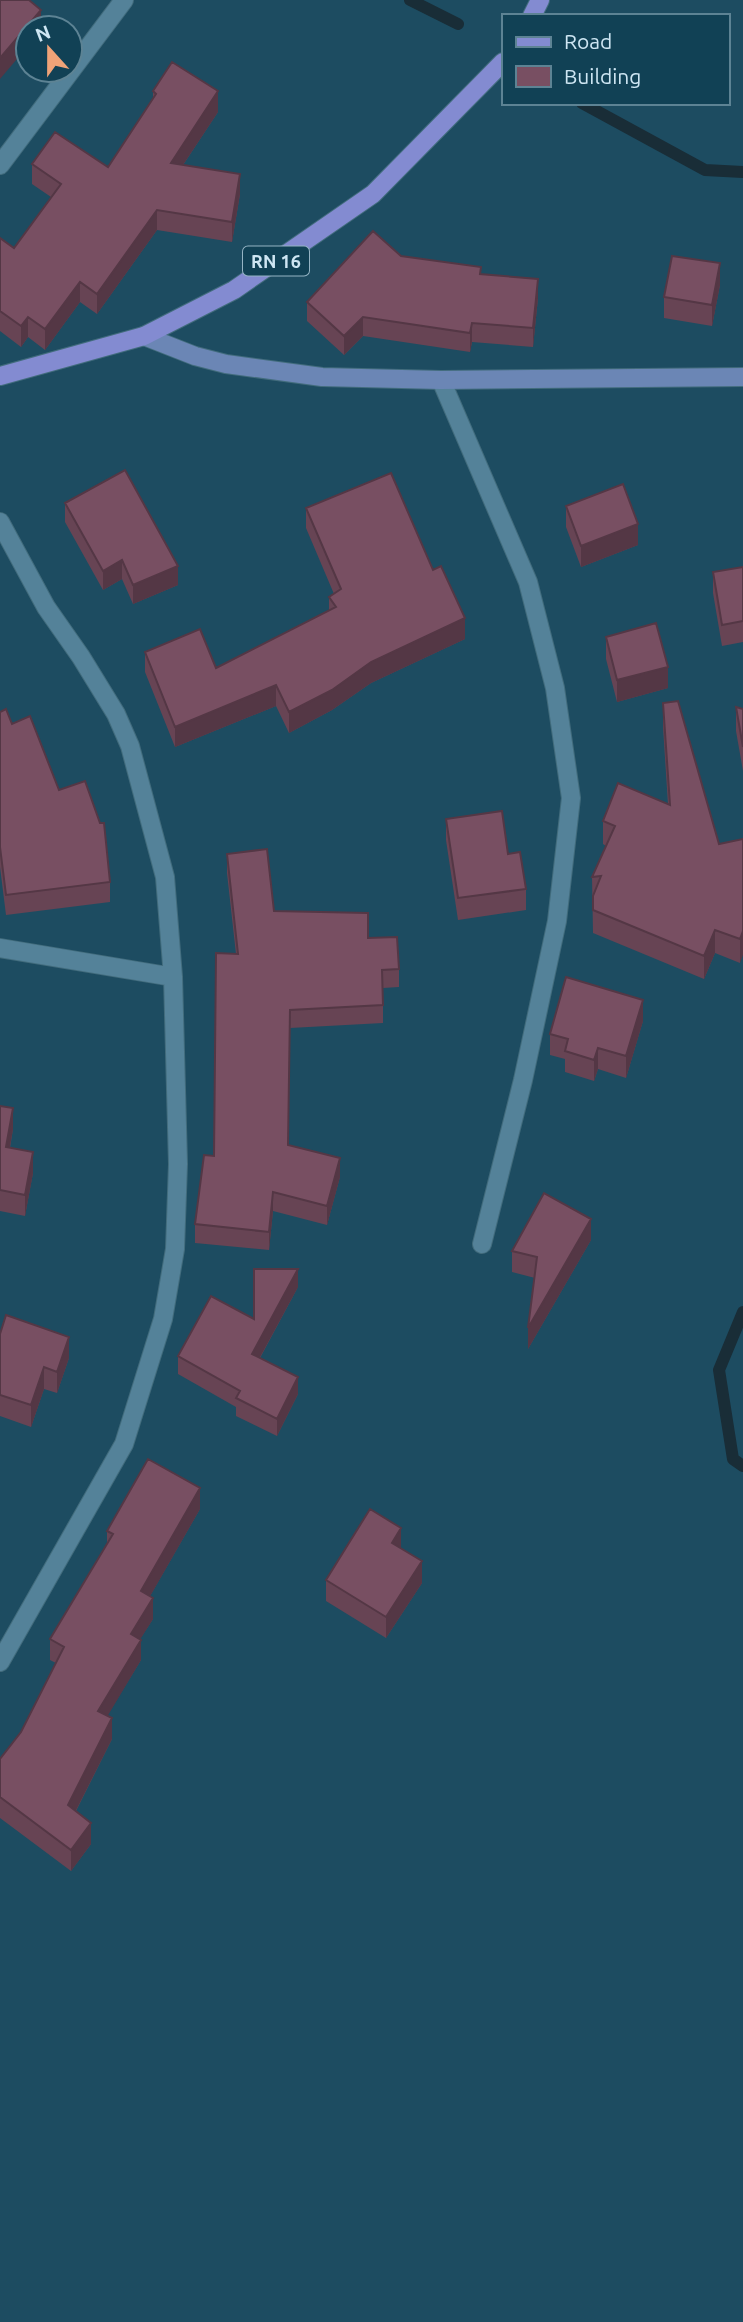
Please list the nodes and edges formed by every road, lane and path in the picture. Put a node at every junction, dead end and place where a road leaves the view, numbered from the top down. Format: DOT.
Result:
graph roads {
  1 [pos="124,0"];
  2 [pos="502,63"];
  3 [pos="0,165"];
  4 [pos="144,336"];
  5 [pos="0,376"];
  6 [pos="743,377"];
  7 [pos="441,380"];
  8 [pos="0,522"];
  9 [pos="0,948"];
  10 [pos="173,977"];
  11 [pos="482,1244"];
  12 [pos="0,1662"];
  1 -- 3 [label="street"];
  2 -- 4 [label="main road, RN 16 / RN 16"];
  4 -- 5 [label="main road, RN 16 / RN 16"];
  4 -- 7 [label="main road"];
  6 -- 7 [label="main road"];
  7 -- 11 [label="street"];
  8 -- 10 [label="street"];
  9 -- 10 [label="street"];
  10 -- 12 [label="street"];
}
